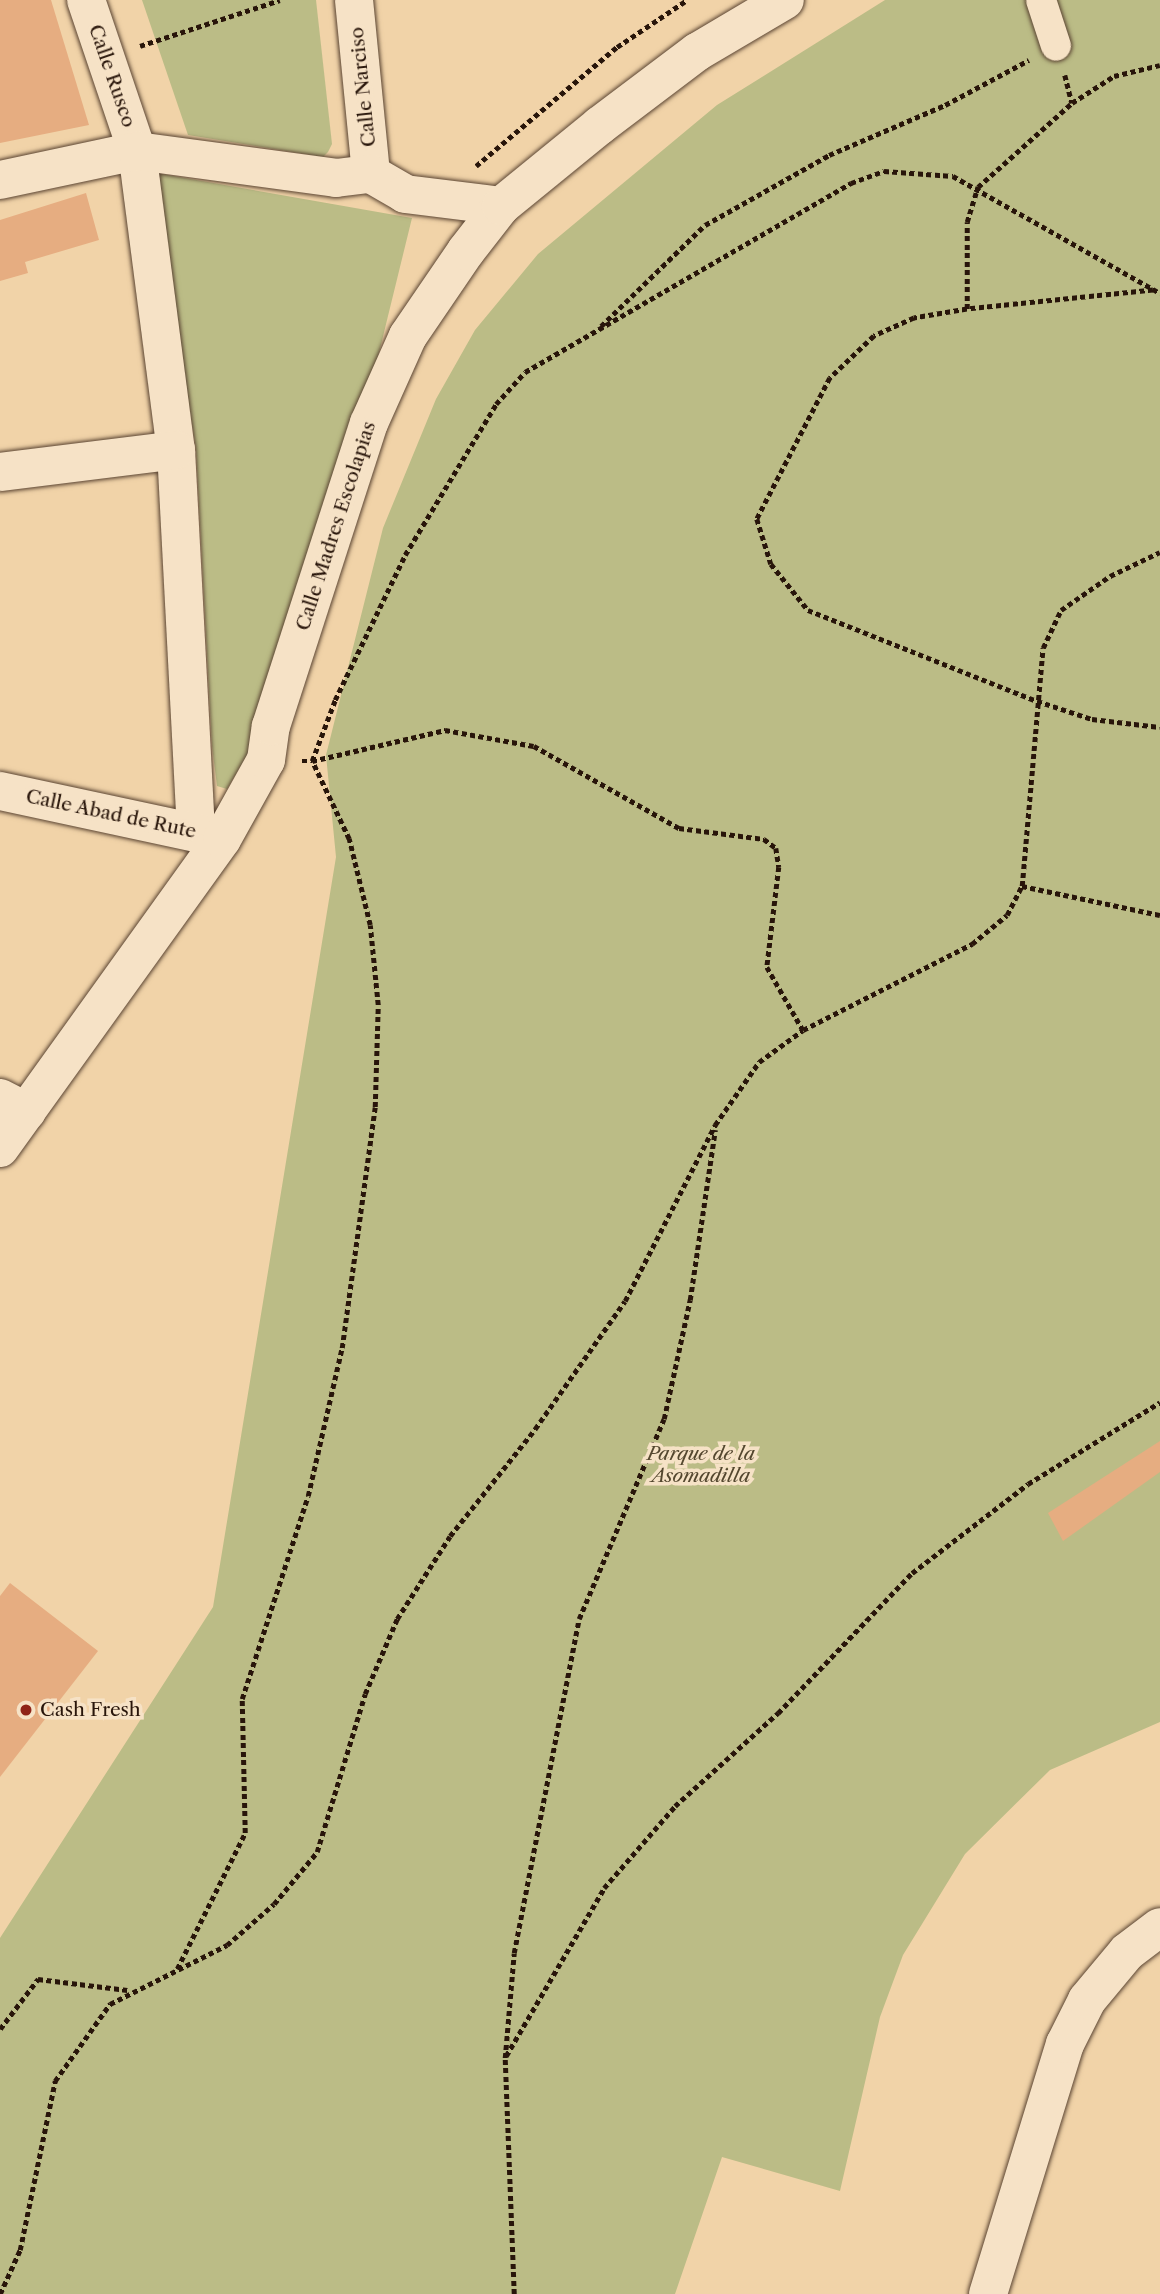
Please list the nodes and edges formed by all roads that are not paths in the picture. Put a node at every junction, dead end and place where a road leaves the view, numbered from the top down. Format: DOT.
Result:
graph roads {
  1 [pos="86,0"];
  2 [pos="354,0"];
  3 [pos="785,0"];
  4 [pos="1041,0"];
  5 [pos="1056,46"];
  6 [pos="137,151"];
  7 [pos="371,174"];
  8 [pos="0,180"];
  9 [pos="501,206"];
  10 [pos="176,450"];
  11 [pos="0,472"];
  12 [pos="0,791"];
  13 [pos="209,835"];
  14 [pos="13,1105"];
  15 [pos="0,1148"];
  16 [pos="1160,1927"];
  17 [pos="988,2294"];
  1 -- 6 [label="street, Calle Rusco"];
  2 -- 7 [label="street, Calle Narciso"];
  3 -- 9 [label="street, Calle Madres Escolapias"];
  4 -- 5 [label="street"];
  6 -- 7 [label="street"];
  6 -- 8 [label="street"];
  6 -- 10 [label="street"];
  7 -- 9 [label="street"];
  9 -- 13 [label="street, Calle Madres Escolapias"];
  10 -- 11 [label="street"];
  10 -- 13 [label="street"];
  12 -- 13 [label="street, Calle Abad de Rute"];
  13 -- 14 [label="street, Calle Madres Escolapias"];
  14 -- 15 [label="street, Calle Madres Escolapias"];
  16 -- 17 [label="street"];
}
